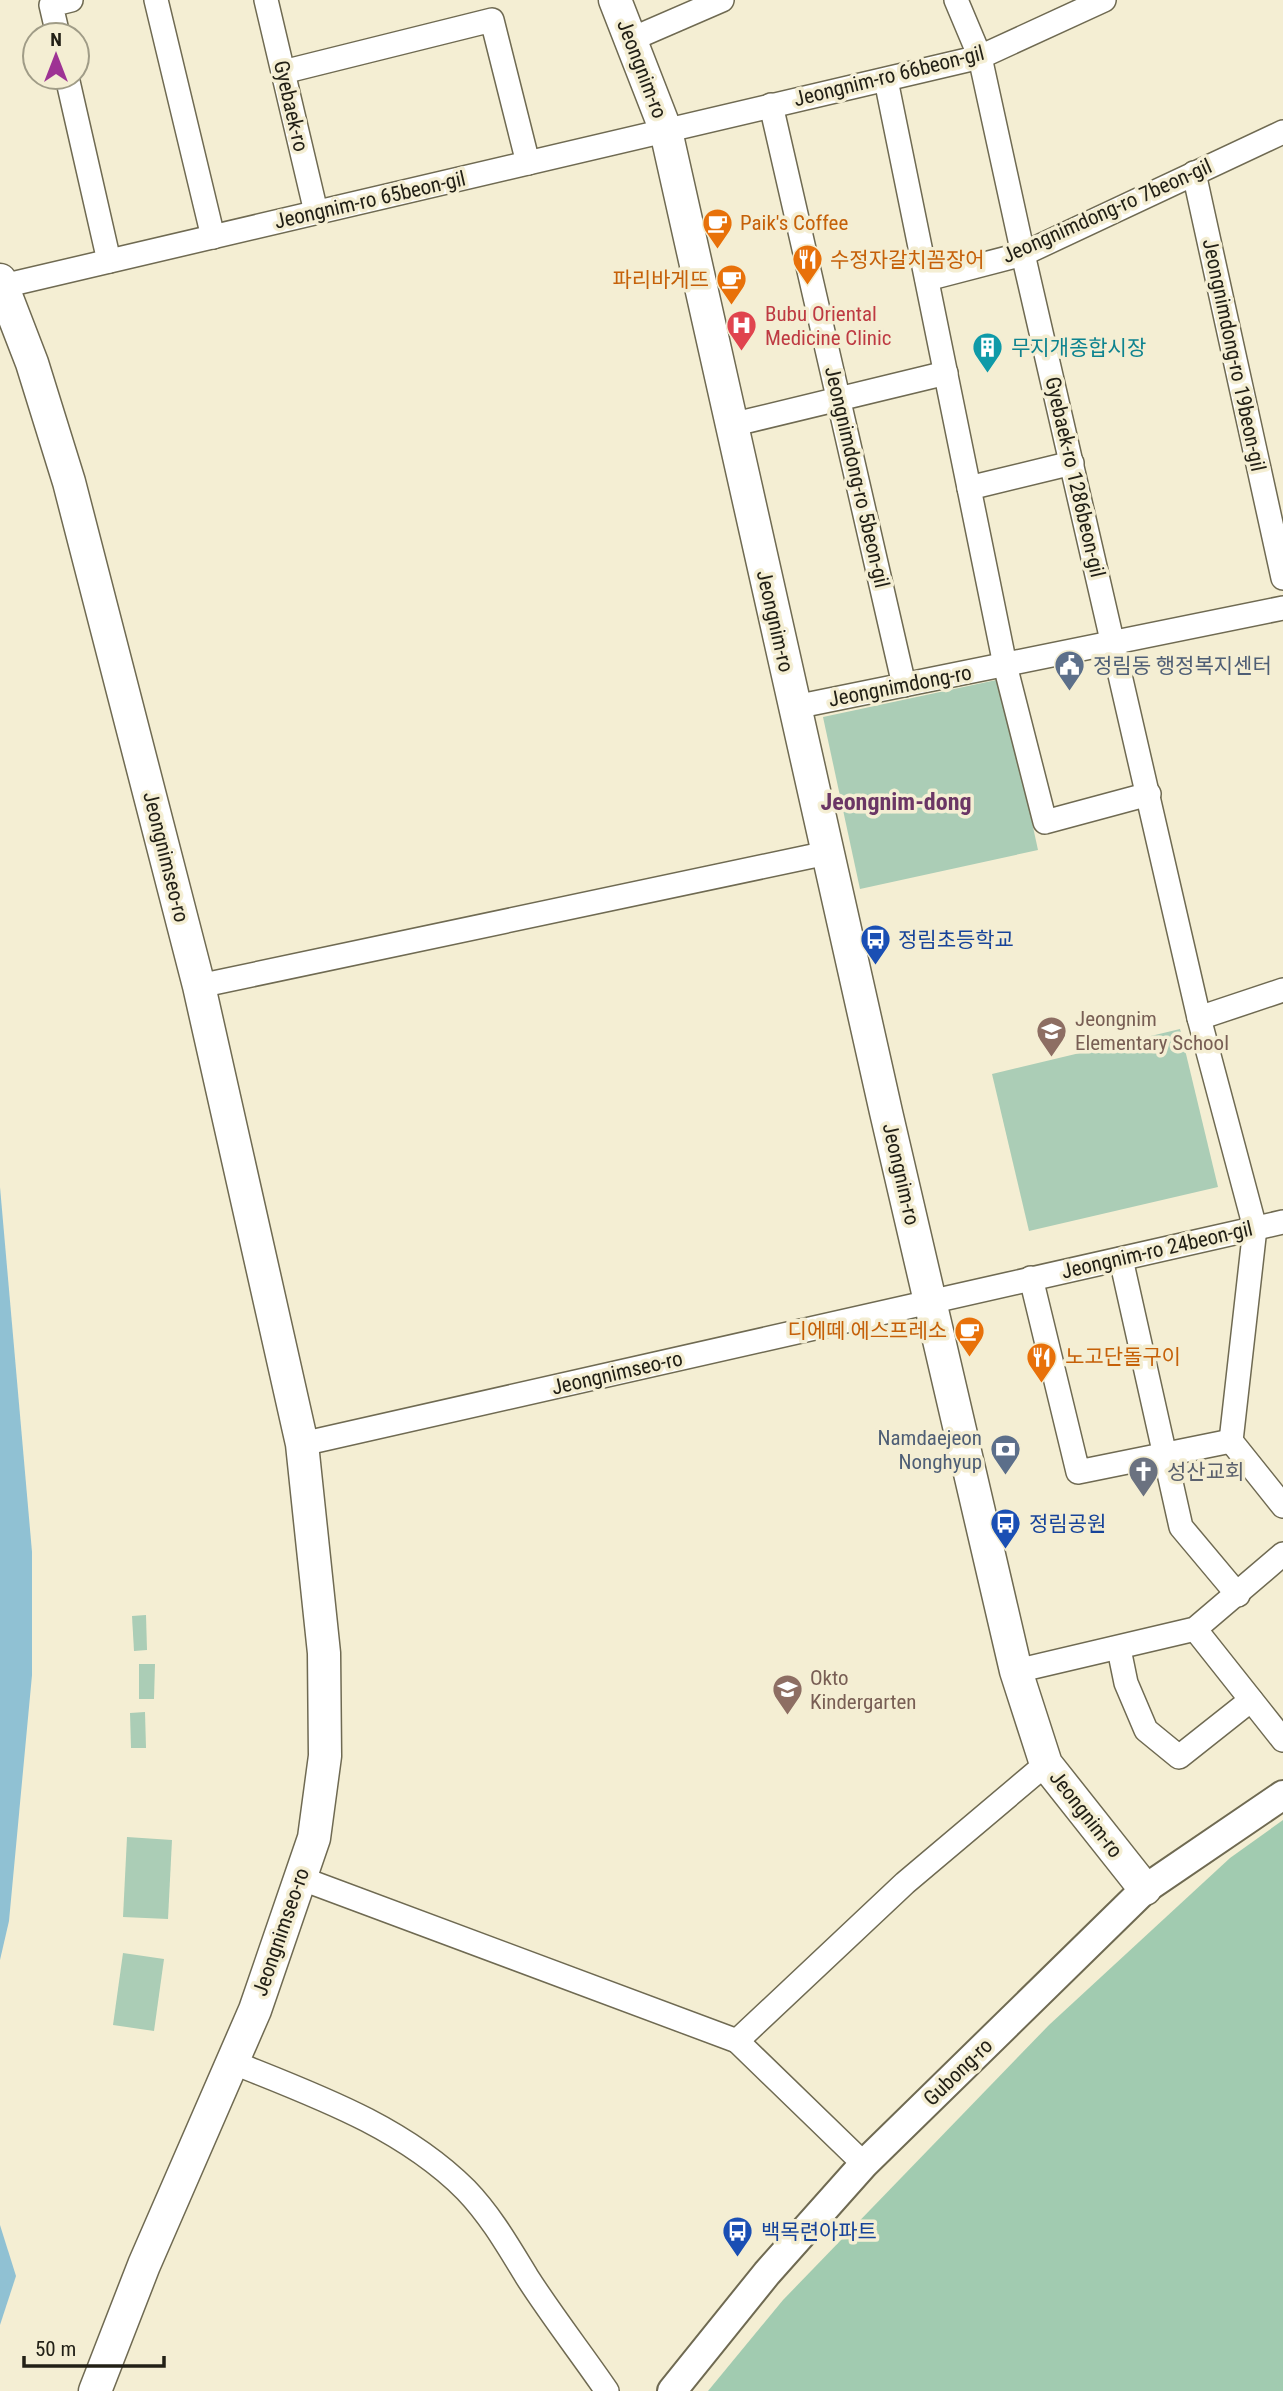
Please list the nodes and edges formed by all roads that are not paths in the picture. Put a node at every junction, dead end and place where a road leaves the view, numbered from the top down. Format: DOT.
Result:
graph roads {
  1 [pos="71,0"];
  2 [pos="156,0"];
  3 [pos="266,0"];
  4 [pos="615,0"];
  5 [pos="722,0"];
  6 [pos="956,0"];
  7 [pos="1104,0"];
  8 [pos="55,21"];
  9 [pos="632,38"];
  10 [pos="980,57"];
  11 [pos="283,72"];
  12 [pos="886,80"];
  13 [pos="70,91"];
  14 [pos="771,105"];
  15 [pos="666,131"];
  16 [pos="1283,132"];
  17 [pos="528,163"];
  18 [pos="1194,173"];
  19 [pos="316,212"];
  20 [pos="213,237"];
  21 [pos="1023,254"];
  22 [pos="108,261"];
  23 [pos="927,279"];
  24 [pos="1,283"];
  25 [pos="8,321"];
  26 [pos="946,373"];
  27 [pos="840,399"];
  28 [pos="731,425"];
  29 [pos="1072,463"];
  30 [pos="969,488"];
  31 [pos="1283,579"];
  32 [pos="1283,608"];
  33 [pos="1112,643"];
  34 [pos="1005,665"];
  35 [pos="904,685"];
  36 [pos="795,707"];
  37 [pos="1149,794"];
  38 [pos="827,853"];
  39 [pos="199,986"];
  40 [pos="1283,990"];
  41 [pos="1199,1018"];
  42 [pos="1283,1222"];
  43 [pos="1255,1228"];
  44 [pos="1121,1259"];
  45 [pos="1031,1278"];
  46 [pos="932,1303"];
  47 [pos="1231,1441"];
  48 [pos="302,1444"];
  49 [pos="1164,1455"];
  50 [pos="1283,1506"];
  51 [pos="1283,1554"];
  52 [pos="1238,1595"];
  53 [pos="1195,1629"];
  54 [pos="1119,1649"];
  55 [pos="1016,1671"];
  56 [pos="1251,1700"];
  57 [pos="1283,1740"];
  58 [pos="1046,1764"];
  59 [pos="1283,1795"];
  60 [pos="300,1878"];
  61 [pos="1145,1889"];
  62 [pos="737,2041"];
  63 [pos="232,2062"];
  64 [pos="864,2164"];
  65 [pos="94,2391"];
  66 [pos="607,2391"];
  67 [pos="672,2391"];
  1 -- 8 [label="street"];
  2 -- 20 [label="street"];
  3 -- 11 [label="street, Gyebaek-ro"];
  4 -- 9 [label="main road, Jeongnim-ro"];
  5 -- 9 [label="street"];
  6 -- 10 [label="street, Gyebaek-ro 1286beon-gil"];
  7 -- 10 [label="street, Jeongnim-ro 66beon-gil"];
  9 -- 15 [label="main road, Jeongnim-ro"];
  10 -- 12 [label="street, Jeongnim-ro 66beon-gil"];
  10 -- 21 [label="street, Gyebaek-ro 1286beon-gil"];
  11 -- 17 [label="street"];
  11 -- 19 [label="street, Gyebaek-ro"];
  12 -- 14 [label="street, Jeongnim-ro 66beon-gil"];
  12 -- 23 [label="street"];
  13 -- 22 [label="street"];
  14 -- 15 [label="street, Jeongnim-ro 66beon-gil"];
  14 -- 27 [label="street, Jeongnimdong-ro 5beon-gil"];
  15 -- 17 [label="street, Jeongnim-ro 65beon-gil"];
  15 -- 28 [label="main road, Jeongnim-ro"];
  16 -- 18 [label="street, Jeongnimdong-ro 7beon-gil"];
  17 -- 19 [label="street, Jeongnim-ro 65beon-gil"];
  18 -- 21 [label="street, Jeongnimdong-ro 7beon-gil"];
  18 -- 31 [label="street, Jeongnimdong-ro 19beon-gil"];
  19 -- 20 [label="street, Jeongnim-ro 65beon-gil"];
  20 -- 22 [label="street, Jeongnim-ro 65beon-gil"];
  21 -- 23 [label="street, Jeongnimdong-ro 7beon-gil"];
  21 -- 29 [label="street, Gyebaek-ro 1286beon-gil"];
  22 -- 24 [label="street, Jeongnim-ro 65beon-gil"];
  23 -- 26 [label="street"];
  24 -- 25 [label="main road, Jeongnimseo-ro"];
  25 -- 39 [label="main road, Jeongnimseo-ro"];
  26 -- 27 [label="street"];
  26 -- 30 [label="street"];
  27 -- 28 [label="street"];
  27 -- 35 [label="street, Jeongnimdong-ro 5beon-gil"];
  28 -- 36 [label="main road, Jeongnim-ro"];
  29 -- 30 [label="street"];
  29 -- 33 [label="street, Gyebaek-ro 1286beon-gil"];
  30 -- 34 [label="street"];
  32 -- 33 [label="street, Jeongnimdong-ro"];
  33 -- 34 [label="street, Jeongnimdong-ro"];
  33 -- 37 [label="street, Gyebaek-ro 1286beon-gil"];
  34 -- 35 [label="street, Jeongnimdong-ro"];
  34 -- 37 [label="street"];
  35 -- 36 [label="street, Jeongnimdong-ro"];
  36 -- 38 [label="main road, Jeongnim-ro"];
  37 -- 41 [label="street, Gyebaek-ro 1286beon-gil"];
  38 -- 39 [label="street"];
  38 -- 46 [label="main road, Jeongnim-ro"];
  39 -- 48 [label="main road, Jeongnimseo-ro"];
  40 -- 41 [label="street"];
  41 -- 43 [label="street, Gyebaek-ro 1286beon-gil"];
  42 -- 43 [label="street, Jeongnim-ro 24beon-gil"];
  43 -- 44 [label="street, Jeongnim-ro 24beon-gil"];
  43 -- 47 [label="street, Gyebaek-ro 1286beon-gil"];
  44 -- 45 [label="street, Jeongnim-ro 24beon-gil"];
  44 -- 49 [label="street"];
  45 -- 46 [label="street, Jeongnim-ro 24beon-gil"];
  45 -- 49 [label="street, Jeongnim-ro 24beon-gil"];
  46 -- 48 [label="street, Jeongnimseo-ro"];
  46 -- 55 [label="main road, Jeongnim-ro"];
  47 -- 49 [label="street"];
  47 -- 50 [label="street"];
  48 -- 60 [label="main road, Jeongnimseo-ro"];
  49 -- 52 [label="street"];
  51 -- 52 [label="street"];
  52 -- 53 [label="street"];
  53 -- 54 [label="street"];
  53 -- 56 [label="street"];
  54 -- 55 [label="street"];
  54 -- 56 [label="street"];
  55 -- 58 [label="main road, Jeongnim-ro"];
  56 -- 57 [label="street"];
  58 -- 61 [label="main road, Jeongnim-ro"];
  58 -- 62 [label="street"];
  59 -- 61 [label="street, Gubong-ro"];
  60 -- 62 [label="street"];
  60 -- 63 [label="main road, Jeongnimseo-ro"];
  61 -- 64 [label="street, Gubong-ro"];
  62 -- 64 [label="street"];
  63 -- 65 [label="main road, Jeongnimseo-ro"];
  63 -- 66 [label="street"];
  64 -- 67 [label="street, Gubong-ro"];
}
